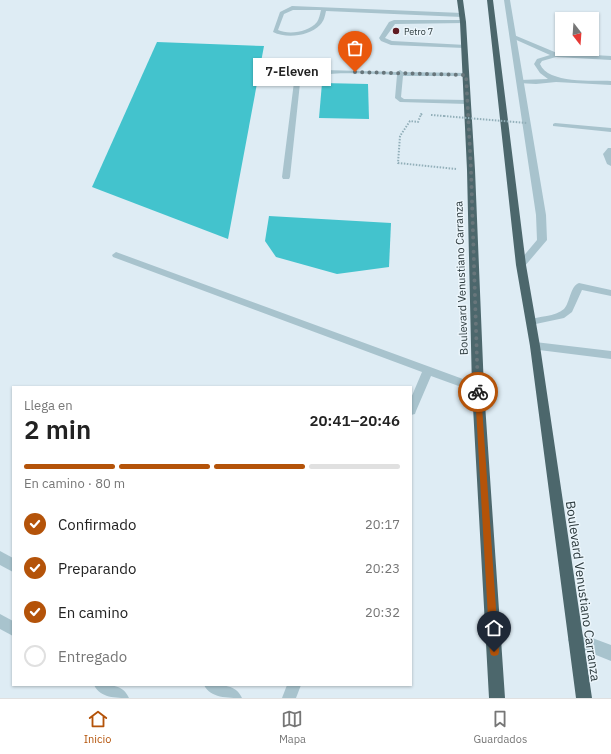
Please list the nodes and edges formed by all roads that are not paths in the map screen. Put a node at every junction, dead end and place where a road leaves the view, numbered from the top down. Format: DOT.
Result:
graph roads {
  1 [pos="460,0"];
  2 [pos="490,0"];
  3 [pos="507,0"];
  4 [pos="324,9"];
  5 [pos="463,18"];
  6 [pos="514,37"];
  7 [pos="464,46"];
  8 [pos="555,55"];
  9 [pos="555,55"];
  10 [pos="574,56"];
  11 [pos="611,58"];
  12 [pos="400,72"];
  13 [pos="466,75"];
  14 [pos="556,80"];
  15 [pos="520,82"];
  16 [pos="611,83"];
  17 [pos="467,102"];
  18 [pos="555,126"];
  19 [pos="611,130"];
  20 [pos="611,150"];
  21 [pos="611,164"];
  22 [pos="286,177"];
  23 [pos="116,255"];
  24 [pos="521,265"];
  25 [pos="611,293"];
  26 [pos="531,322"];
  27 [pos="535,346"];
  28 [pos="611,355"];
  29 [pos="428,370"];
  30 [pos="478,389"];
  31 [pos="412,409"];
  32 [pos="0,558"];
  33 [pos="12,564"];
  34 [pos="0,621"];
  35 [pos="12,628"];
  36 [pos="576,640"];
  37 [pos="611,653"];
  38 [pos="103,686"];
  39 [pos="214,686"];
  40 [pos="294,686"];
  41 [pos="122,698"];
  42 [pos="234,698"];
  43 [pos="289,698"];
  44 [pos="497,698"];
  45 [pos="584,698"];
  1 -- 5 [label="highway, Boulevard Venustiano Carranza"];
  2 -- 24 [label="highway, Boulevard Venustiano Carranza"];
  3 -- 6 [label="street"];
  4 -- 4 [label="lane"];
  4 -- 5 [label="lane"];
  5 -- 7 [label="highway, Boulevard Venustiano Carranza"];
  5 -- 7 [label="lane"];
  6 -- 8 [label="street"];
  6 -- 15 [label="street"];
  7 -- 13 [label="highway, Boulevard Venustiano Carranza"];
  9 -- 14 [label="street"];
  10 -- 11 [label="street"];
  12 -- 13 [label="lane"];
  12 -- 17 [label="lane"];
  12 -- 22 [label="lane"];
  13 -- 17 [label="highway, Boulevard Venustiano Carranza"];
  14 -- 15 [label="street"];
  14 -- 16 [label="street"];
  15 -- 24 [label="street"];
  17 -- 30 [label="highway, Boulevard Venustiano Carranza"];
  18 -- 19 [label="lane"];
  20 -- 21 [label="lane"];
  23 -- 29 [label="lane"];
  24 -- 26 [label="highway, Boulevard Venustiano Carranza"];
  25 -- 26 [label="lane"];
  26 -- 27 [label="highway, Boulevard Venustiano Carranza"];
  27 -- 28 [label="lane"];
  27 -- 36 [label="highway, Boulevard Venustiano Carranza"];
  29 -- 30 [label="lane"];
  29 -- 31 [label="lane"];
  30 -- 44 [label="highway, Boulevard Venustiano Carranza"];
  32 -- 33 [label="street"];
  34 -- 35 [label="lane"];
  36 -- 37 [label="street"];
  36 -- 45 [label="highway, Boulevard Venustiano Carranza"];
  38 -- 41 [label="lane"];
  39 -- 42 [label="street"];
  40 -- 43 [label="lane"];
}
